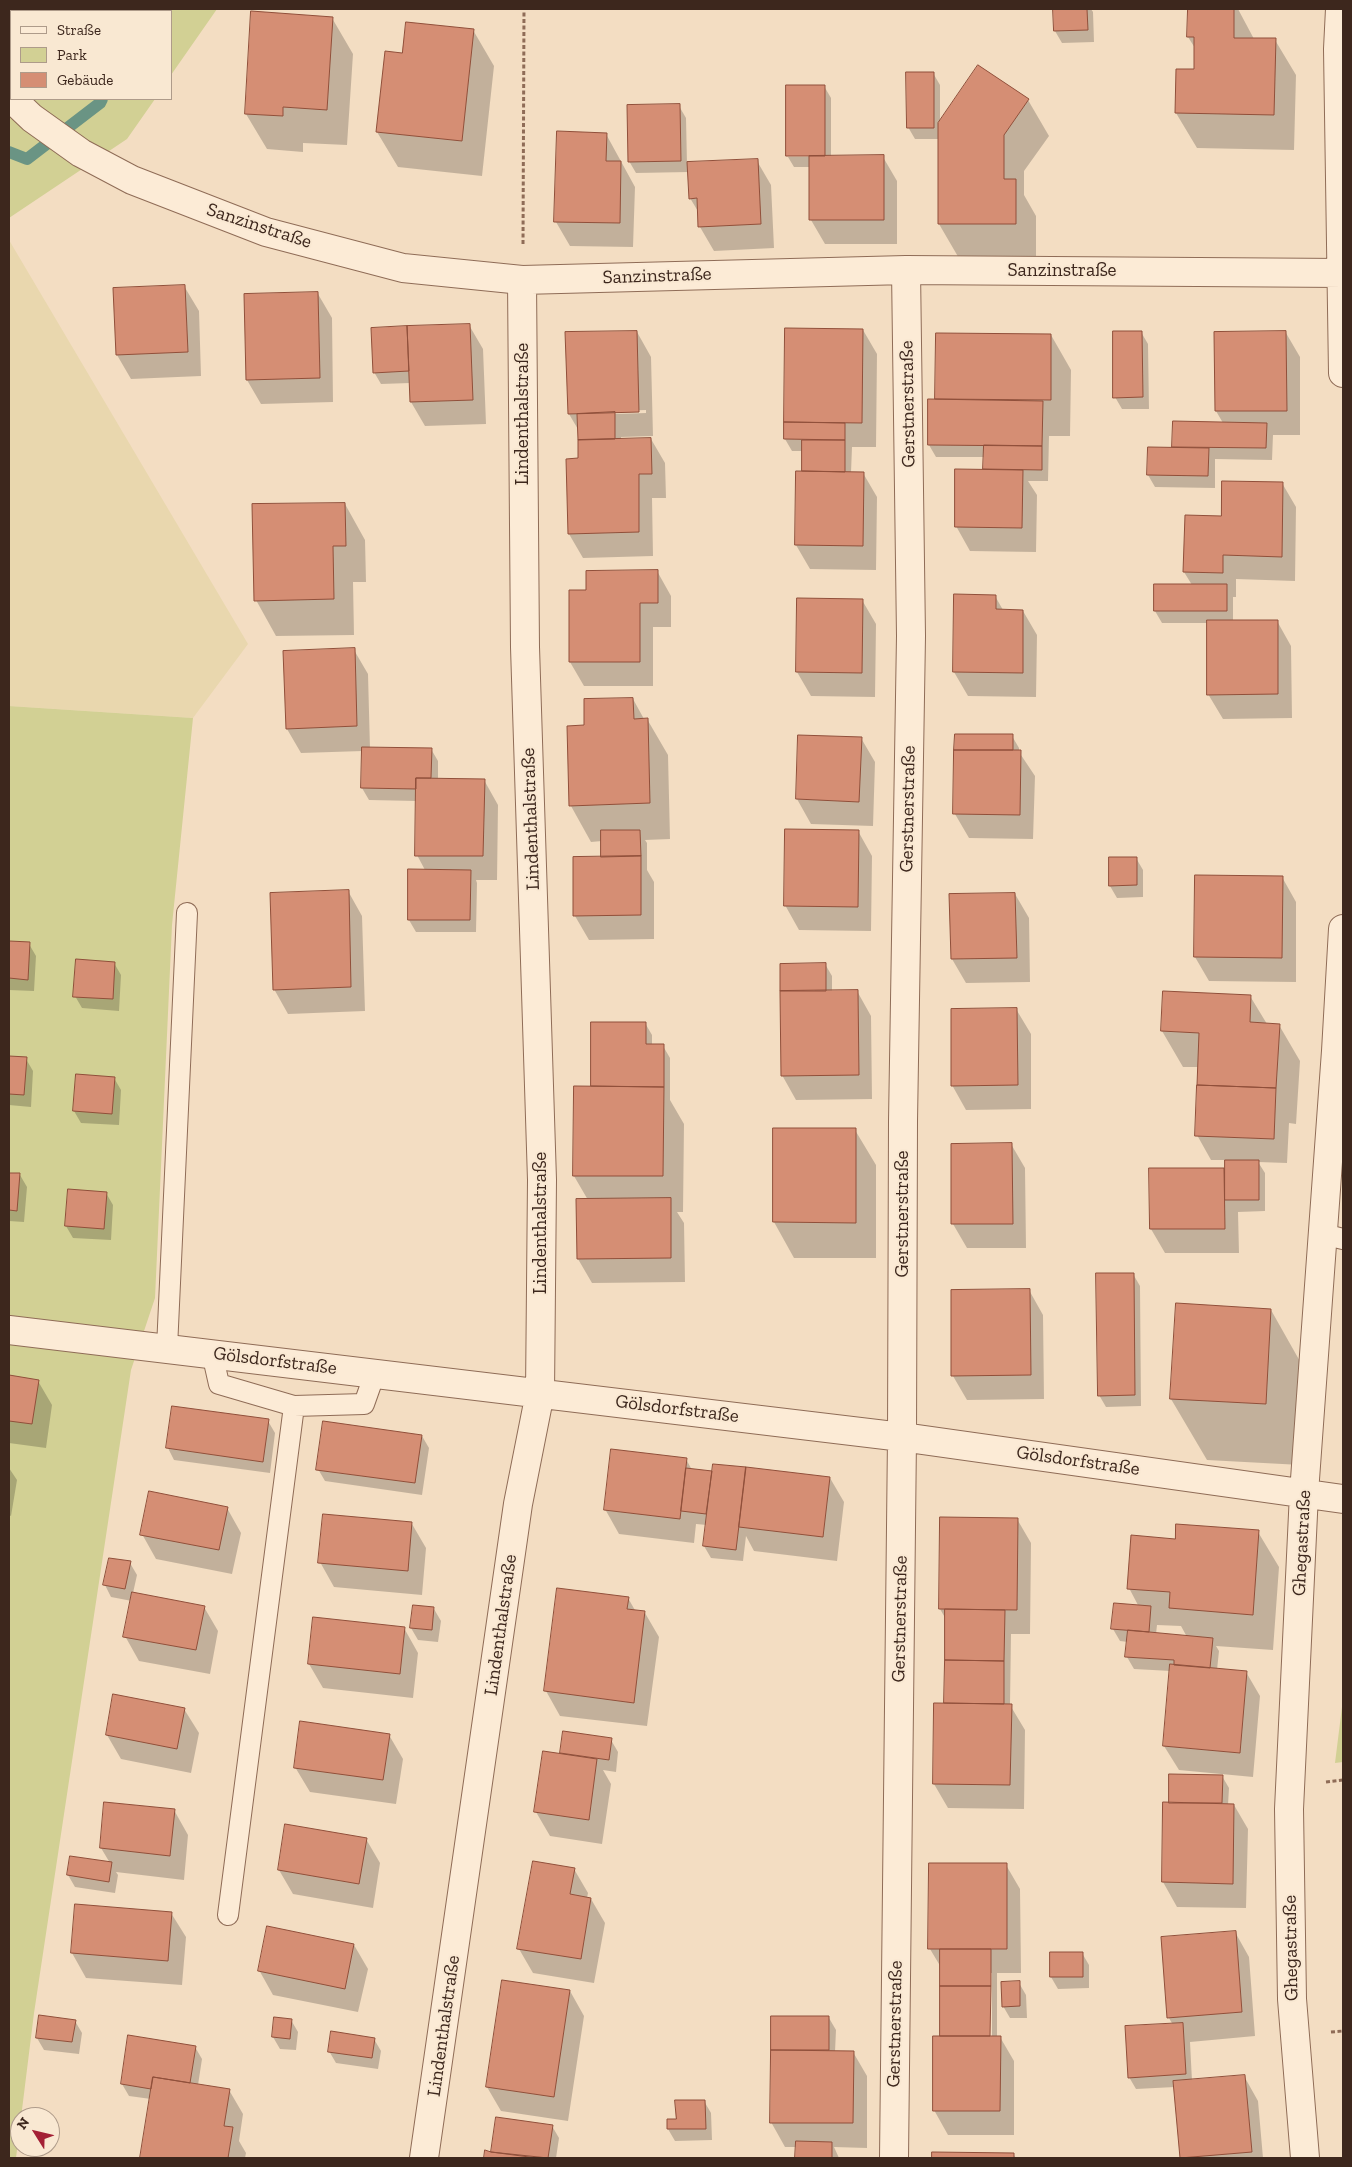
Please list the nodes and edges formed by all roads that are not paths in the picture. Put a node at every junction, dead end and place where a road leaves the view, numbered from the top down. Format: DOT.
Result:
graph roads {
  1 [pos="1340,9"];
  2 [pos="13,100"];
  3 [pos="906,270"];
  4 [pos="1343,273"];
  5 [pos="522,280"];
  6 [pos="1343,373"];
  7 [pos="187,913"];
  8 [pos="1343,929"];
  9 [pos="1340,1052"];
  10 [pos="1333,1237"];
  11 [pos="9,1330"];
  12 [pos="167,1348"];
  13 [pos="212,1353"];
  14 [pos="375,1373"];
  15 [pos="540,1393"];
  16 [pos="294,1406"];
  17 [pos="902,1437"];
  18 [pos="1304,1492"];
  19 [pos="1343,1499"];
  20 [pos="228,1915"];
  21 [pos="424,2158"];
  22 [pos="894,2158"];
  23 [pos="1305,2158"];
  1 -- 4 [label="street"];
  2 -- 5 [label="street, Sanzinstraße"];
  3 -- 4 [label="street, Sanzinstraße"];
  3 -- 5 [label="street, Sanzinstraße"];
  3 -- 17 [label="street, Gerstnerstraße"];
  4 -- 6 [label="street"];
  5 -- 15 [label="street, Lindenthalstraße"];
  7 -- 12 [label="lane"];
  8 -- 9 [label="street, Ghegastraße"];
  9 -- 10 [label="street, Ghegastraße"];
  10 -- 18 [label="street, Ghegastraße"];
  11 -- 12 [label="street, Gölsdorfstraße"];
  12 -- 13 [label="street, Gölsdorfstraße"];
  13 -- 14 [label="street, Gölsdorfstraße"];
  13 -- 16 [label="lane"];
  14 -- 15 [label="street, Gölsdorfstraße"];
  14 -- 16 [label="lane"];
  15 -- 17 [label="street, Gölsdorfstraße"];
  15 -- 21 [label="street, Lindenthalstraße"];
  16 -- 20 [label="lane"];
  17 -- 18 [label="street, Gölsdorfstraße"];
  17 -- 22 [label="street, Gerstnerstraße"];
  18 -- 19 [label="street, Gölsdorfstraße"];
  18 -- 23 [label="street, Ghegastraße"];
}
